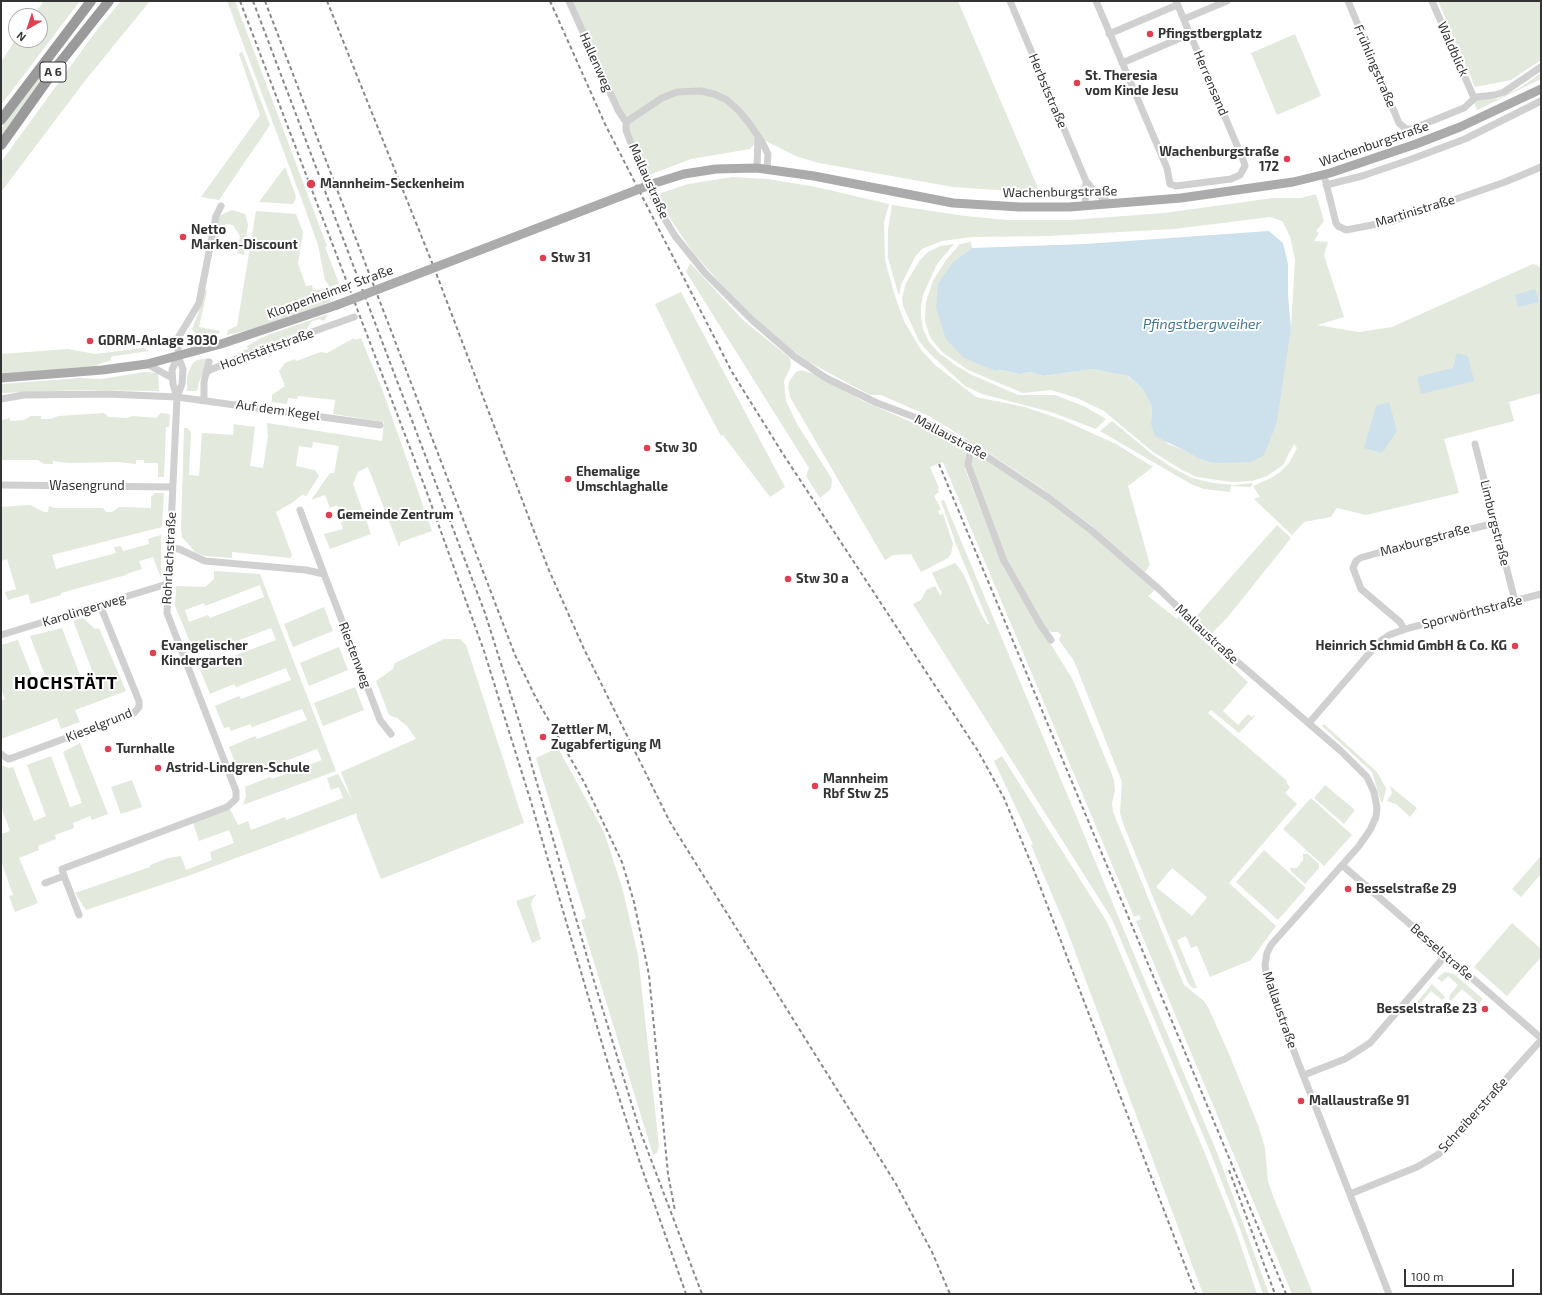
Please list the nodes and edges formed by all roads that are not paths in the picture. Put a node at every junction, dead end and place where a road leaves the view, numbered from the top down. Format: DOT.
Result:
graph roads {
  1 [pos="90,1"];
  2 [pos="109,1"];
  3 [pos="569,1"];
  4 [pos="1096,1"];
  5 [pos="1227,1"];
  6 [pos="1348,1"];
  7 [pos="1432,1"];
  8 [pos="1013,2"];
  9 [pos="1177,3"];
  10 [pos="1184,19"];
  11 [pos="1109,34"];
  12 [pos="1190,34"];
  13 [pos="1122,63"];
  14 [pos="1541,67"];
  15 [pos="1541,89"];
  16 [pos="1474,98"];
  17 [pos="1541,101"];
  18 [pos="1,120"];
  19 [pos="626,122"];
  20 [pos="1460,127"];
  21 [pos="1406,129"];
  22 [pos="758,137"];
  23 [pos="1465,139"];
  24 [pos="1,145"];
  25 [pos="1541,167"];
  26 [pos="757,168"];
  27 [pos="767,169"];
  28 [pos="1324,175"];
  29 [pos="1086,181"];
  30 [pos="655,183"];
  31 [pos="1326,184"];
  32 [pos="1094,191"];
  33 [pos="1110,204"];
  34 [pos="221,206"];
  35 [pos="1087,206"];
  36 [pos="354,317"];
  37 [pos="178,356"];
  38 [pos="209,362"];
  39 [pos="147,364"];
  40 [pos="206,373"];
  41 [pos="1,378"];
  42 [pos="172,378"];
  43 [pos="177,397"];
  44 [pos="1,399"];
  45 [pos="204,399"];
  46 [pos="380,425"];
  47 [pos="1475,444"];
  48 [pos="970,446"];
  49 [pos="1,485"];
  50 [pos="172,487"];
  51 [pos="300,510"];
  52 [pos="1495,523"];
  53 [pos="171,548"];
  54 [pos="1356,561"];
  55 [pos="324,574"];
  56 [pos="167,584"];
  57 [pos="1541,594"];
  58 [pos="1515,601"];
  59 [pos="100,605"];
  60 [pos="1404,629"];
  61 [pos="1,635"];
  62 [pos="1051,640"];
  63 [pos="1309,723"];
  64 [pos="391,734"];
  65 [pos="1,754"];
  66 [pos="1342,865"];
  67 [pos="64,876"];
  68 [pos="45,883"];
  69 [pos="79,915"];
  70 [pos="1446,955"];
  71 [pos="1541,1039"];
  72 [pos="1304,1075"];
  73 [pos="1350,1194"];
  74 [pos="1388,1294"];
  1 -- 18 [label="highway, A 6"];
  2 -- 24 [label="highway, A 6"];
  3 -- 19 [label="street, Hallenweg"];
  4 -- 11 [label="street"];
  5 -- 10 [label="street"];
  6 -- 21 [label="street, Frühlingstraße"];
  7 -- 16 [label="street, Waldblick"];
  8 -- 29 [label="street, Herbststraße"];
  9 -- 10 [label="street, Herrensand"];
  9 -- 11 [label="street"];
  10 -- 12 [label="street, Herrensand"];
  11 -- 13 [label="street"];
  12 -- 13 [label="street"];
  12 -- 13 [label="street, Herrensand"];
  14 -- 16 [label="street, Wachenburgstraße"];
  15 -- 20 [label="main road, Wachenburgstraße"];
  16 -- 21 [label="street, Wachenburgstraße"];
  17 -- 23 [label="street, Wachenburgstraße"];
  19 -- 22 [label="street"];
  19 -- 48 [label="street, Mallaustraße"];
  20 -- 23 [label="street"];
  20 -- 28 [label="main road, Wachenburgstraße"];
  22 -- 26 [label="street"];
  22 -- 27 [label="street"];
  23 -- 31 [label="street, Wachenburgstraße"];
  25 -- 31 [label="street, Martinistraße"];
  26 -- 27 [label="main road, Wachenburgstraße"];
  26 -- 30 [label="main road, Wachenburgstraße"];
  27 -- 35 [label="main road, Wachenburgstraße"];
  28 -- 31 [label="street, Martinistraße"];
  28 -- 33 [label="main road, Wachenburgstraße"];
  29 -- 32 [label="street, Herbststraße"];
  29 -- 35 [label="street, Herbststraße"];
  30 -- 37 [label="main road, Kloppenheimer Straße, bridge"];
  32 -- 33 [label="street, Herbststraße"];
  32 -- 35 [label="street"];
  33 -- 35 [label="main road, Wachenburgstraße"];
  34 -- 37 [label="street"];
  36 -- 40 [label="street, Hochstättstraße"];
  37 -- 39 [label="main road, Kloppenheimer Straße"];
  37 -- 42 [label="street, Rohrlachstraße"];
  37 -- 43 [label="street, Rohrlachstraße"];
  38 -- 40 [label="street"];
  39 -- 41 [label="main road, Kloppenheimer Straße"];
  39 -- 42 [label="street"];
  40 -- 45 [label="street, Hochstättstraße"];
  42 -- 43 [label="street, Rohrlachstraße"];
  43 -- 44 [label="street"];
  43 -- 45 [label="street, Auf dem Kegel"];
  43 -- 50 [label="street, Rohrlachstraße"];
  45 -- 46 [label="street, Auf dem Kegel"];
  47 -- 52 [label="street, Limburgstraße"];
  48 -- 62 [label="street"];
  48 -- 63 [label="street, Mallaustraße"];
  49 -- 50 [label="street, Wasengrund"];
  50 -- 53 [label="street, Rohrlachstraße"];
  51 -- 55 [label="street, Riestenweg"];
  52 -- 54 [label="street, Maxburgstraße"];
  52 -- 58 [label="street, Limburgstraße"];
  53 -- 55 [label="street"];
  53 -- 56 [label="street, Rohrlachstraße"];
  54 -- 60 [label="street, Sporwörthstraße"];
  55 -- 64 [label="street, Riestenweg"];
  56 -- 59 [label="street, Karolingerweg"];
  56 -- 67 [label="street, Rohrlachstraße"];
  57 -- 58 [label="street, Sporwörthstraße"];
  58 -- 60 [label="street, Sporwörthstraße"];
  59 -- 61 [label="street, Karolingerweg"];
  59 -- 65 [label="street, Kieselgrund"];
  60 -- 63 [label="street, Sporwörthstraße"];
  63 -- 66 [label="street, Mallaustraße"];
  66 -- 70 [label="street, Besselstraße"];
  66 -- 72 [label="street, Mallaustraße"];
  67 -- 68 [label="street, Rohrlachstraße"];
  67 -- 69 [label="street"];
  70 -- 71 [label="street, Besselstraße"];
  70 -- 72 [label="street"];
  71 -- 73 [label="street, Schreiberstraße"];
  72 -- 73 [label="street, Mallaustraße"];
  73 -- 74 [label="street, Mallaustraße"];
}
